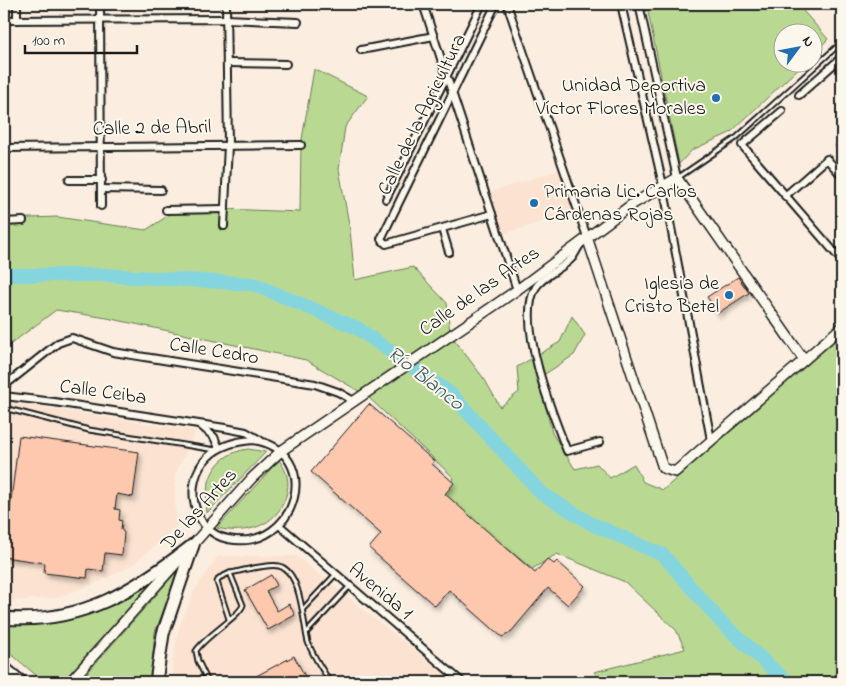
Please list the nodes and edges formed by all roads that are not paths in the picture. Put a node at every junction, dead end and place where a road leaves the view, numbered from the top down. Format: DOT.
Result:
graph roads {
  1 [pos="17,4"];
  2 [pos="100,4"];
  3 [pos="226,4"];
  4 [pos="423,4"];
  5 [pos="482,4"];
  6 [pos="496,4"];
  7 [pos="507,4"];
  8 [pos="621,4"];
  9 [pos="639,4"];
  10 [pos="226,19"];
  11 [pos="4,20"];
  12 [pos="17,20"];
  13 [pos="100,20"];
  14 [pos="298,22"];
  15 [pos="434,36"];
  16 [pos="842,42"];
  17 [pos="361,50"];
  18 [pos="842,57"];
  19 [pos="227,63"];
  20 [pos="286,64"];
  21 [pos="449,84"];
  22 [pos="800,94"];
  23 [pos="782,111"];
  24 [pos="228,145"];
  25 [pos="301,145"];
  26 [pos="102,146"];
  27 [pos="4,148"];
  28 [pos="842,176"];
  29 [pos="677,178"];
  30 [pos="69,180"];
  31 [pos="102,180"];
  32 [pos="663,185"];
  33 [pos="101,189"];
  34 [pos="161,190"];
  35 [pos="785,196"];
  36 [pos="386,199"];
  37 [pos="101,206"];
  38 [pos="166,210"];
  39 [pos="225,210"];
  40 [pos="492,214"];
  41 [pos="23,221"];
  42 [pos="4,222"];
  43 [pos="224,226"];
  44 [pos="442,229"];
  45 [pos="584,240"];
  46 [pos="449,252"];
  47 [pos="842,261"];
  48 [pos="516,290"];
  49 [pos="842,327"];
  50 [pos="804,360"];
  51 [pos="378,385"];
  52 [pos="4,386"];
  53 [pos="4,396"];
  54 [pos="354,401"];
  55 [pos="4,408"];
  56 [pos="197,423"];
  57 [pos="711,440"];
  58 [pos="262,441"];
  59 [pos="600,442"];
  60 [pos="217,449"];
  61 [pos="281,451"];
  62 [pos="279,525"];
  63 [pos="207,530"];
  64 [pos="193,545"];
  65 [pos="230,573"];
  66 [pos="335,574"];
  67 [pos="349,587"];
  68 [pos="303,609"];
  69 [pos="4,618"];
  70 [pos="229,619"];
  71 [pos="307,632"];
  72 [pos="4,668"];
  73 [pos="21,682"];
  74 [pos="70,682"];
  75 [pos="156,682"];
  76 [pos="208,682"];
  77 [pos="330,682"];
  78 [pos="462,682"];
  1 -- 12 [label="street"];
  2 -- 13 [label="street"];
  3 -- 10 [label="street"];
  4 -- 15 [label="street"];
  5 -- 21 [label="street, Calle de la Agricultura"];
  6 -- 21 [label="street, Calle de la Agricultura"];
  7 -- 45 [label="street"];
  8 -- 32 [label="street"];
  9 -- 29 [label="street"];
  10 -- 13 [label="street"];
  10 -- 14 [label="street"];
  10 -- 19 [label="street"];
  11 -- 12 [label="street"];
  12 -- 13 [label="street"];
  13 -- 26 [label="street"];
  15 -- 17 [label="street"];
  15 -- 21 [label="street"];
  16 -- 29 [label="lane"];
  18 -- 22 [label="street"];
  19 -- 20 [label="street"];
  19 -- 24 [label="street"];
  21 -- 36 [label="street, Calle de la Agricultura"];
  21 -- 40 [label="street"];
  21 -- 44 [label="street, Calle de la Agricultura"];
  23 -- 35 [label="street"];
  24 -- 25 [label="street, Calle 2 de Abril"];
  24 -- 26 [label="street, Calle 2 de Abril"];
  24 -- 39 [label="street"];
  26 -- 27 [label="street, Calle 2 de Abril"];
  26 -- 31 [label="street"];
  28 -- 35 [label="street"];
  29 -- 32 [label="street, Calle de las Artes"];
  29 -- 50 [label="street"];
  30 -- 31 [label="street"];
  31 -- 33 [label="street"];
  32 -- 45 [label="street, Calle de las Artes"];
  32 -- 57 [label="street"];
  33 -- 34 [label="street"];
  33 -- 37 [label="street"];
  35 -- 47 [label="street"];
  38 -- 39 [label="street"];
  39 -- 43 [label="street"];
  40 -- 44 [label="street"];
  40 -- 48 [label="street"];
  41 -- 42 [label="street"];
  44 -- 46 [label="street"];
  45 -- 48 [label="street, Calle de las Artes"];
  45 -- 57 [label="street"];
  45 -- 59 [label="street"];
  48 -- 51 [label="street, Calle de las Artes"];
  49 -- 50 [label="street"];
  50 -- 57 [label="street"];
  51 -- 54 [label="street, De las Artes"];
  52 -- 54 [label="street, Calle Cedro"];
  53 -- 56 [label="street, Calle Ceiba"];
  54 -- 61 [label="street, De las Artes"];
  55 -- 60 [label="lane"];
  56 -- 58 [label="street, Calle Ceiba"];
  56 -- 60 [label="street"];
  58 -- 60 [label="street"];
  58 -- 61 [label="street, Calle Ceiba"];
  60 -- 63 [label="street"];
  61 -- 62 [label="street"];
  61 -- 63 [label="street, De las Artes"];
  62 -- 63 [label="street"];
  62 -- 66 [label="street, Avenida 1"];
  63 -- 64 [label="street, De las Artes"];
  64 -- 69 [label="highway"];
  64 -- 74 [label="street, De las Artes"];
  64 -- 75 [label="highway"];
  65 -- 68 [label="lane"];
  65 -- 70 [label="lane"];
  65 -- 70 [label="lane"];
  66 -- 67 [label="street, Avenida 1"];
  66 -- 68 [label="lane"];
  67 -- 71 [label="lane"];
  67 -- 78 [label="street, Avenida 1"];
  68 -- 71 [label="lane"];
  70 -- 76 [label="lane"];
  71 -- 77 [label="lane"];
  72 -- 73 [label="highway"];
}
